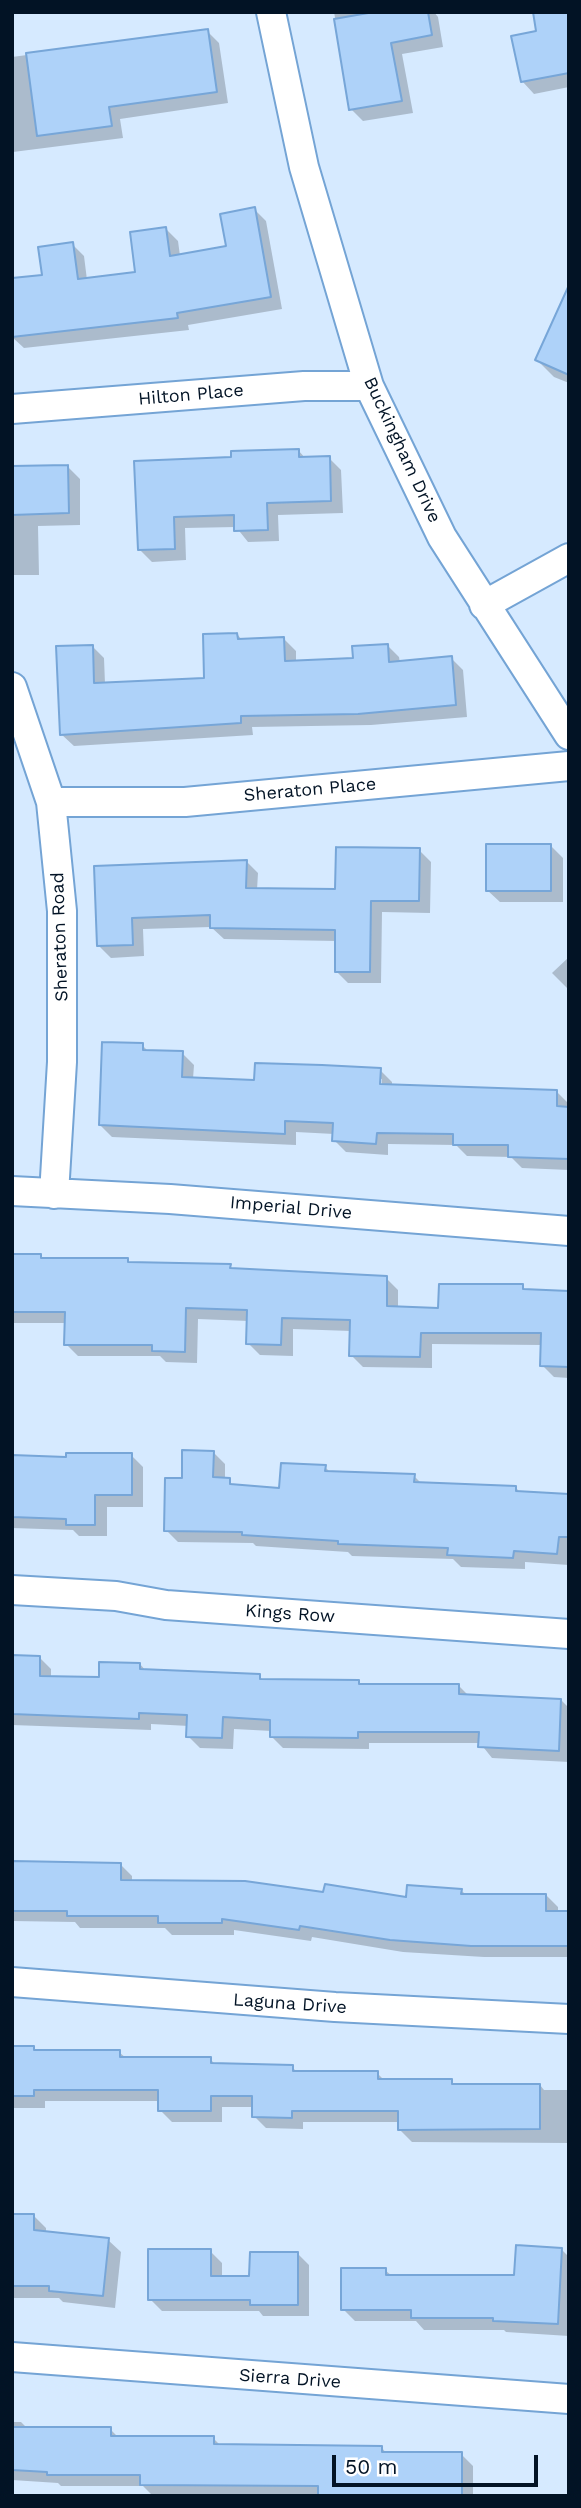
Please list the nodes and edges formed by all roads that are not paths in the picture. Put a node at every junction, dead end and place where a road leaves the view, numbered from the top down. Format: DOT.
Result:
graph roads {
  1 [pos="271,12"];
  2 [pos="369,386"];
  3 [pos="12,409"];
  4 [pos="569,558"];
  5 [pos="484,605"];
  6 [pos="12,687"];
  7 [pos="569,735"];
  8 [pos="569,766"];
  9 [pos="51,802"];
  10 [pos="12,1191"];
  11 [pos="54,1194"];
  12 [pos="569,1231"];
  13 [pos="12,1590"];
  14 [pos="569,1634"];
  15 [pos="12,1982"];
  16 [pos="569,2019"];
  17 [pos="12,2357"];
  18 [pos="569,2399"];
  1 -- 2 [label="street, Buckingham Drive"];
  2 -- 3 [label="street, Hilton Place"];
  2 -- 5 [label="street, Buckingham Drive"];
  4 -- 5 [label="street"];
  5 -- 7 [label="street, Buckingham Drive"];
  6 -- 9 [label="street, Sheraton Road"];
  8 -- 9 [label="street, Sheraton Place"];
  9 -- 11 [label="street, Sheraton Road"];
  10 -- 11 [label="street, Imperial Drive"];
  11 -- 12 [label="street, Imperial Drive"];
  13 -- 14 [label="street, Kings Row"];
  15 -- 16 [label="street, Laguna Drive"];
  17 -- 18 [label="street, Sierra Drive"];
}
